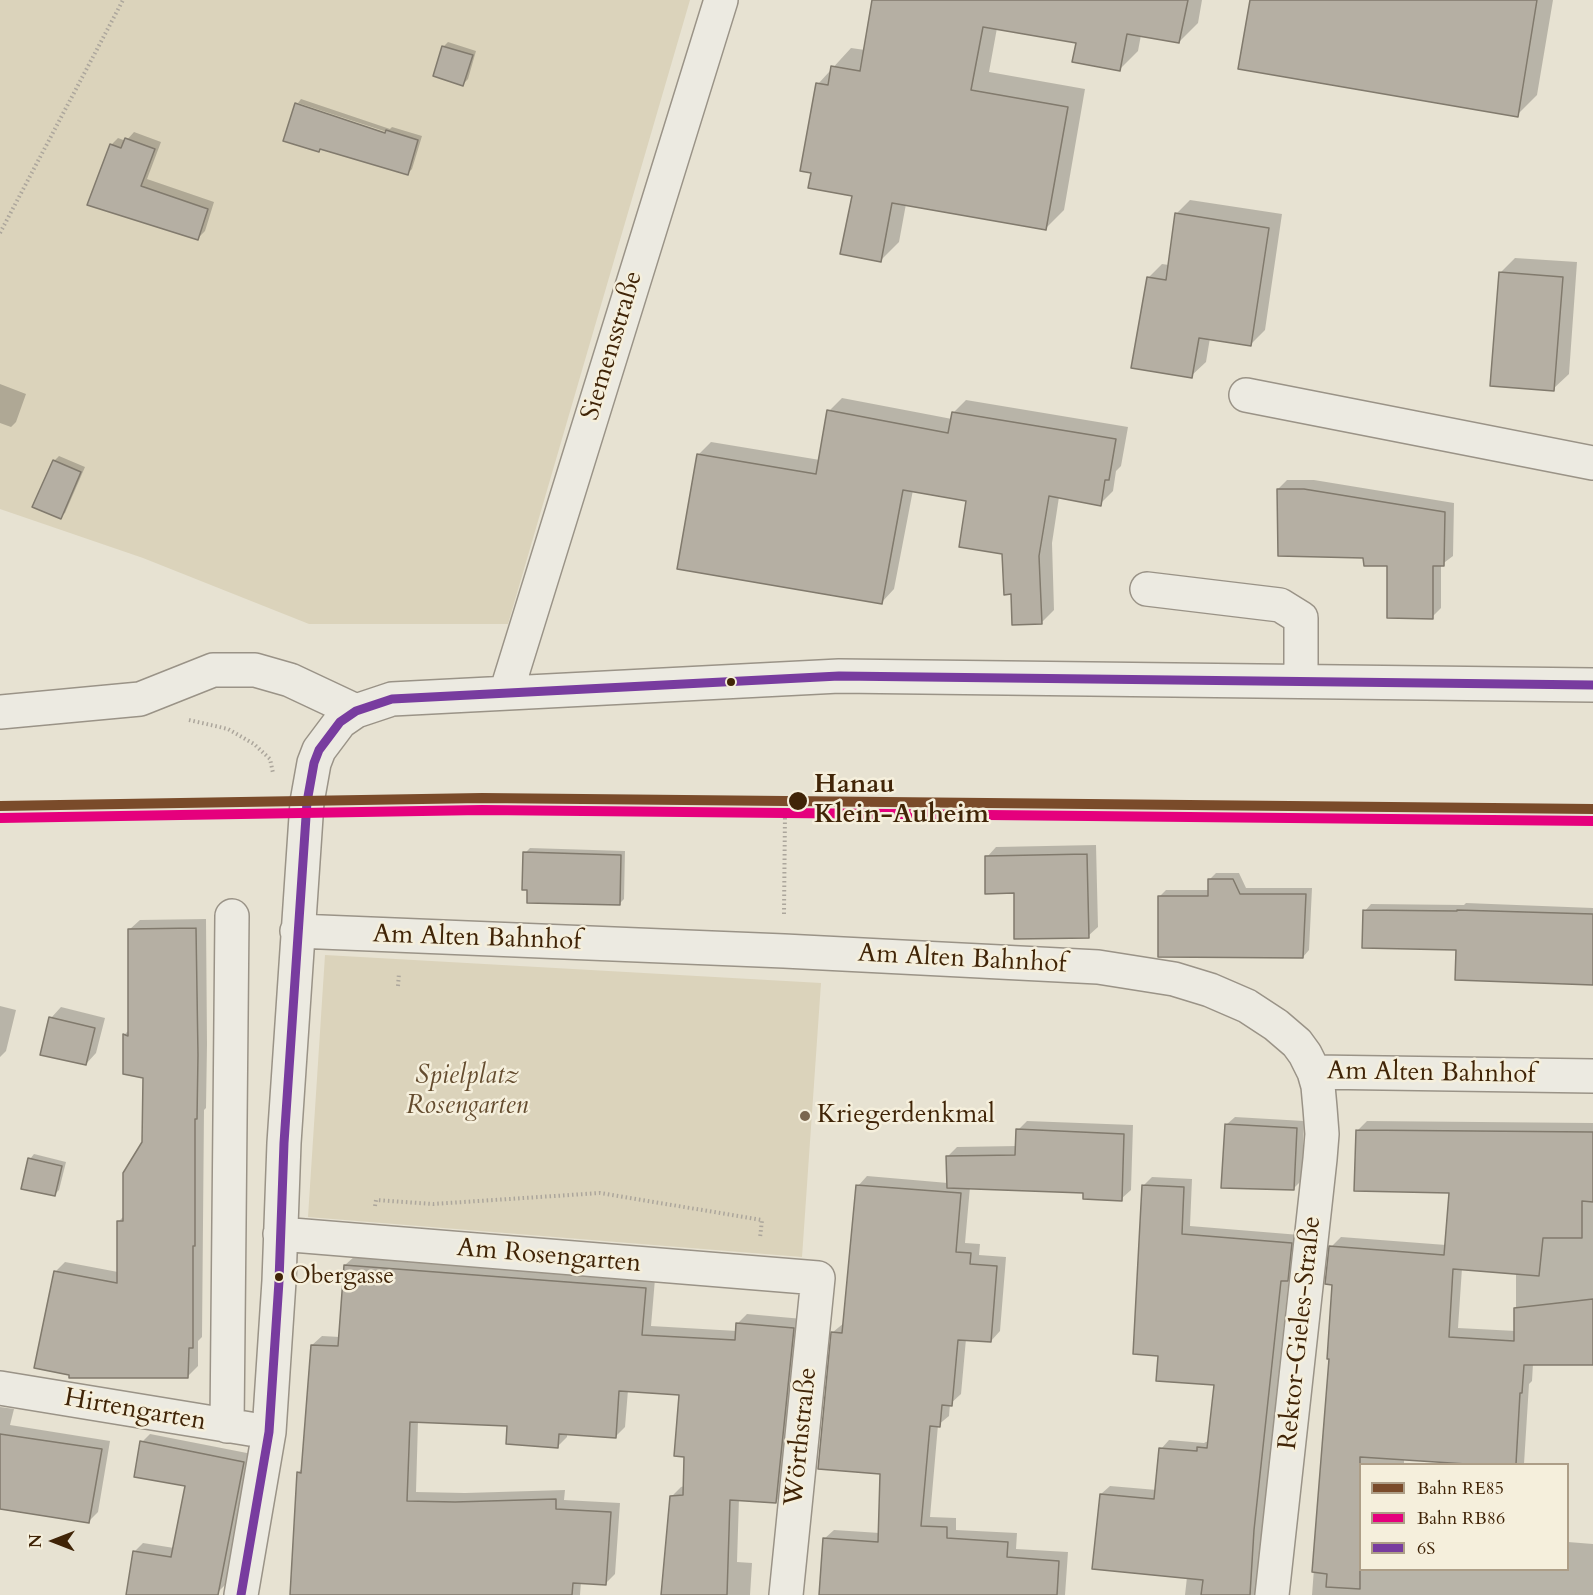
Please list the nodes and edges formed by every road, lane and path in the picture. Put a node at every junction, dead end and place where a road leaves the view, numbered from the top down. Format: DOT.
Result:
graph roads {
  1 [pos="123,0"];
  2 [pos="721,0"];
  3 [pos="0,233"];
  4 [pos="1246,395"];
  5 [pos="1593,463"];
  6 [pos="1147,589"];
  7 [pos="1301,681"];
  8 [pos="1593,685"];
  9 [pos="506,693"];
  10 [pos="140,699"];
  11 [pos="356,711"];
  12 [pos="0,712"];
  13 [pos="273,783"];
  14 [pos="785,812"];
  15 [pos="232,916"];
  16 [pos="297,931"];
  17 [pos="784,951"];
  18 [pos="1314,1072"];
  19 [pos="1593,1076"];
  20 [pos="432,1204"];
  21 [pos="762,1220"];
  22 [pos="280,1234"];
  23 [pos="818,1278"];
  24 [pos="0,1388"];
  25 [pos="227,1426"];
  26 [pos="269,1432"];
  27 [pos="241,1595"];
  28 [pos="786,1595"];
  29 [pos="1272,1595"];
  1 -- 3 [label="path"];
  2 -- 9 [label="street, Siemensstraße"];
  4 -- 5 [label="street"];
  6 -- 7 [label="street"];
  7 -- 8 [label="street"];
  7 -- 9 [label="street"];
  9 -- 11 [label="street"];
  10 -- 11 [label="street"];
  10 -- 12 [label="street"];
  10 -- 13 [label="path"];
  11 -- 16 [label="street"];
  14 -- 17 [label="path"];
  15 -- 25 [label="street"];
  16 -- 17 [label="street, Am Alten Bahnhof"];
  16 -- 22 [label="street"];
  17 -- 18 [label="street, Am Alten Bahnhof"];
  18 -- 19 [label="street, Am Alten Bahnhof"];
  18 -- 29 [label="street, Rektor-Gieles-Straße"];
  20 -- 21 [label="path"];
  22 -- 23 [label="street, Am Rosengarten"];
  22 -- 26 [label="street"];
  23 -- 28 [label="street, Wörthstraße"];
  24 -- 25 [label="street, Hirtengarten"];
  25 -- 26 [label="street, Hirtengarten"];
  26 -- 27 [label="street"];
}
